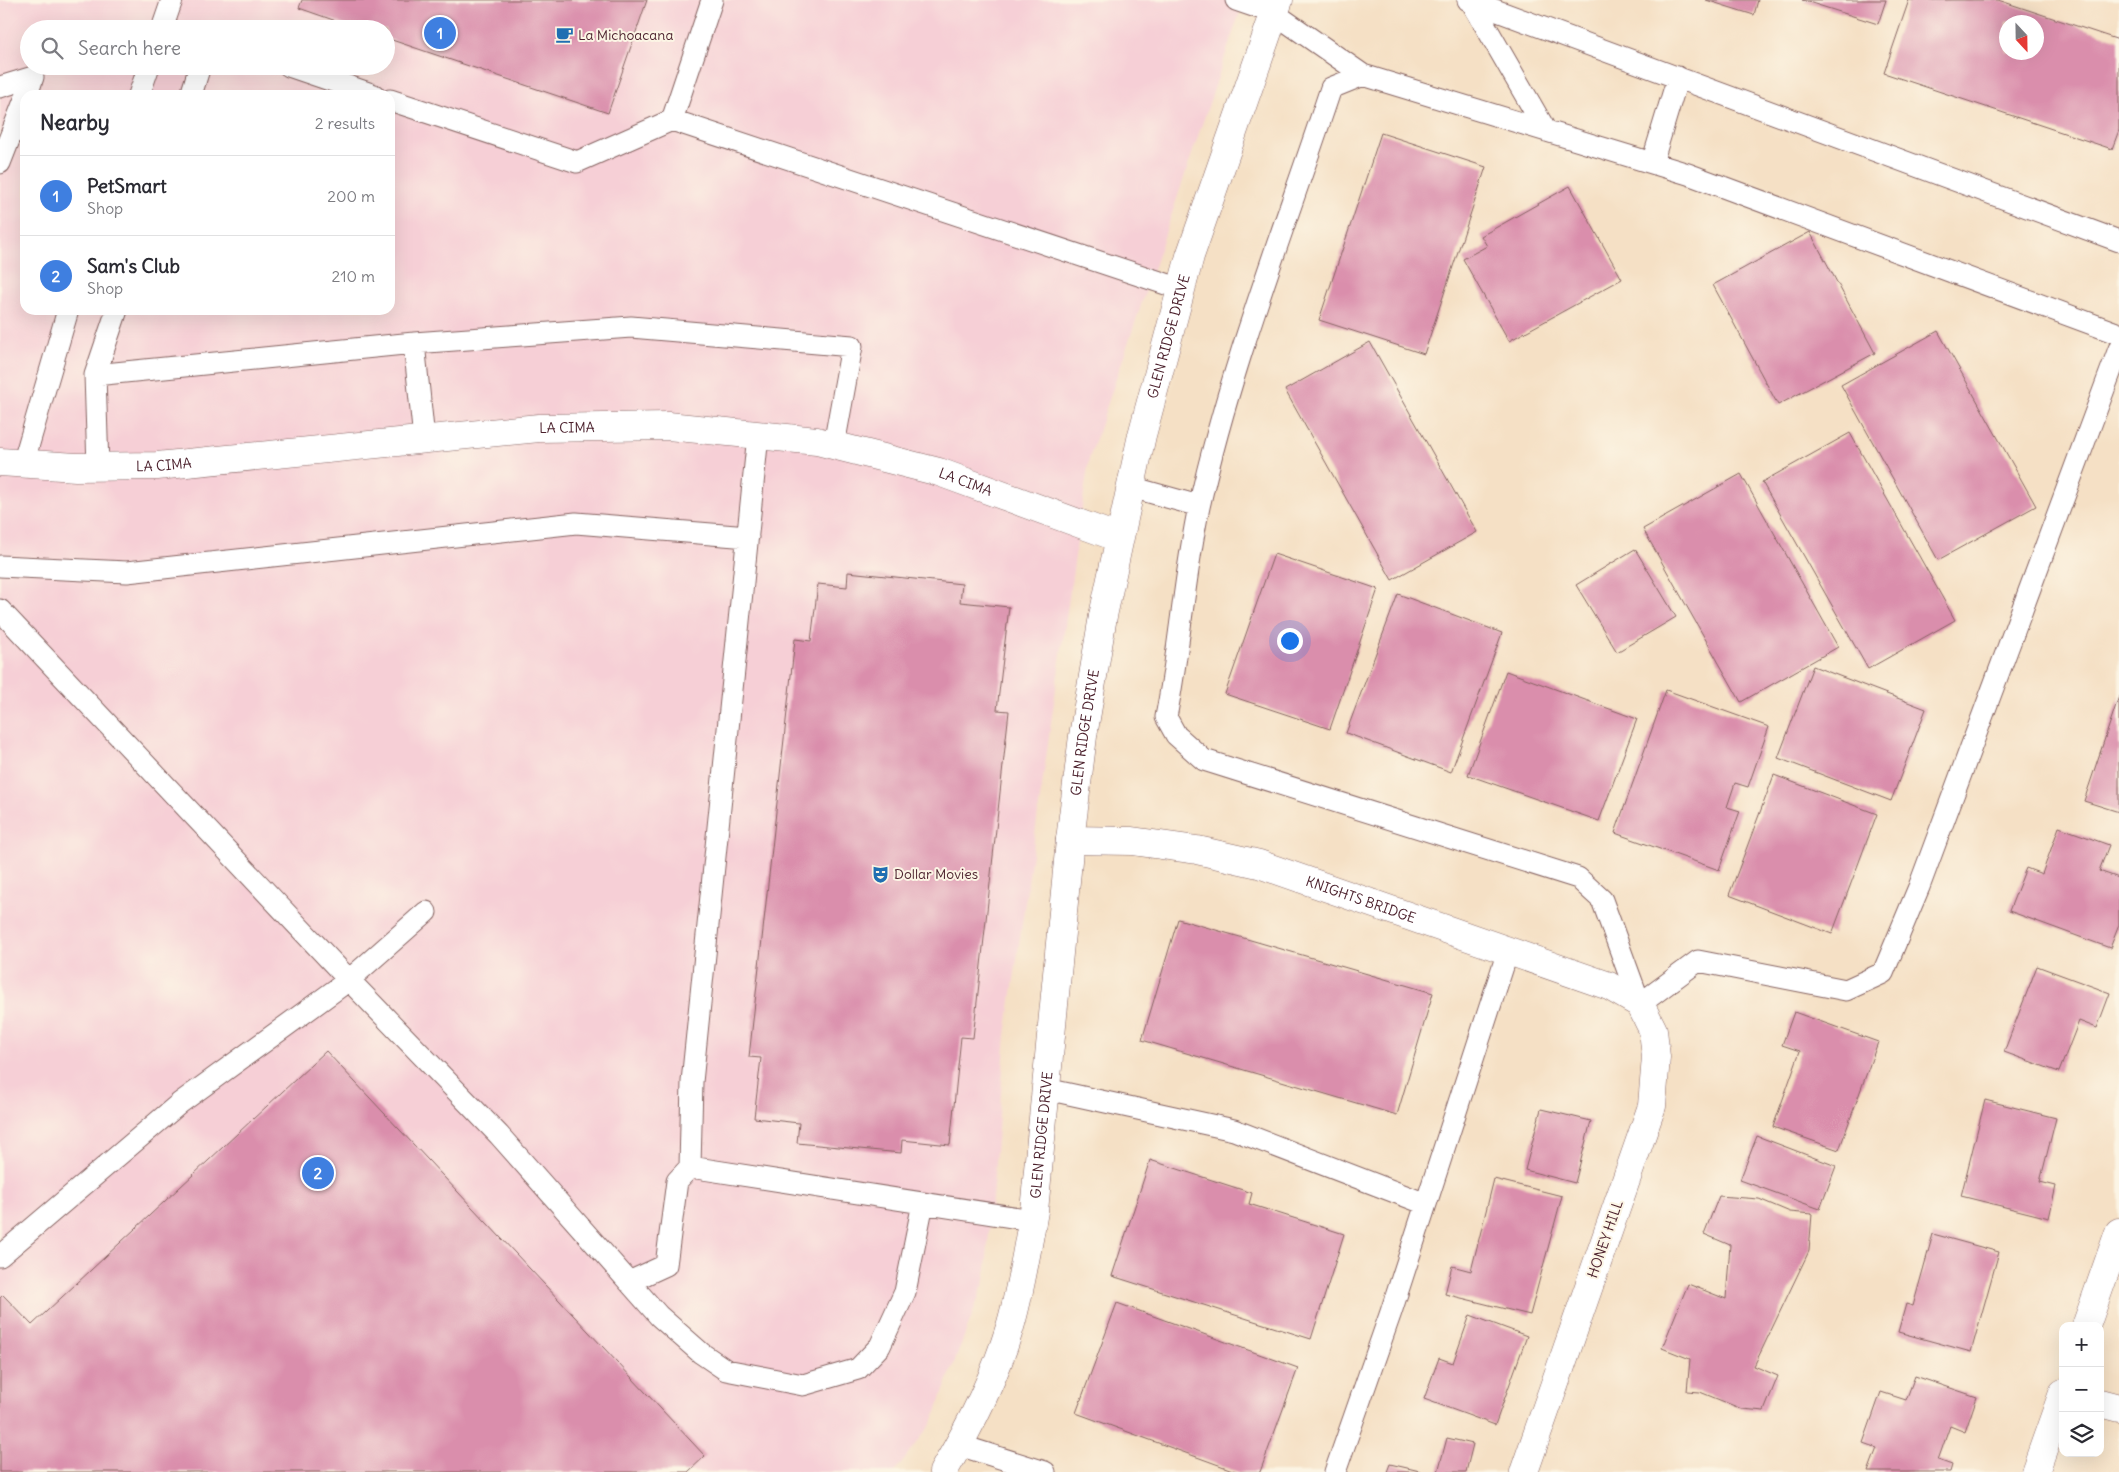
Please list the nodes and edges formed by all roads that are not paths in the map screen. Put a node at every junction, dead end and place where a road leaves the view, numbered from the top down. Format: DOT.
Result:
graph roads {
  1 [pos="172,0"];
  2 [pos="712,0"];
  3 [pos="1236,0"];
  4 [pos="1470,1"];
  5 [pos="1277,7"];
  6 [pos="165,20"];
  7 [pos="146,75"];
  8 [pos="197,75"];
  9 [pos="315,75"];
  10 [pos="1363,75"];
  11 [pos="1678,77"];
  12 [pos="0,87"];
  13 [pos="28,90"];
  14 [pos="141,90"];
  15 [pos="193,90"];
  16 [pos="359,90"];
  17 [pos="395,102"];
  18 [pos="20,112"];
  19 [pos="672,120"];
  20 [pos="1546,131"];
  21 [pos="0,163"];
  22 [pos="1652,163"];
  23 [pos="2119,241"];
  24 [pos="1181,290"];
  25 [pos="66,315"];
  26 [pos="116,315"];
  27 [pos="2119,334"];
  28 [pos="414,344"];
  29 [pos="2119,349"];
  30 [pos="96,374"];
  31 [pos="758,435"];
  32 [pos="424,439"];
  33 [pos="834,445"];
  34 [pos="11,463"];
  35 [pos="98,467"];
  36 [pos="1130,487"];
  37 [pos="1199,506"];
  38 [pos="748,537"];
  39 [pos="1119,538"];
  40 [pos="0,566"];
  41 [pos="0,610"];
  42 [pos="1070,840"];
  43 [pos="426,912"];
  44 [pos="1508,951"];
  45 [pos="349,980"];
  46 [pos="1640,1004"];
  47 [pos="1046,1089"];
  48 [pos="690,1167"];
  49 [pos="923,1203"];
  50 [pos="1426,1204"];
  51 [pos="1032,1220"];
  52 [pos="2119,1232"];
  53 [pos="0,1256"];
  54 [pos="629,1282"];
  55 [pos="2087,1322"];
  56 [pos="2104,1404"];
  57 [pos="2059,1405"];
  58 [pos="2119,1408"];
  59 [pos="959,1445"];
  60 [pos="943,1472"];
  61 [pos="1045,1472"];
  62 [pos="1335,1472"];
  63 [pos="1524,1472"];
  64 [pos="2035,1472"];
  1 -- 6 [label="lane"];
  2 -- 19 [label="lane"];
  3 -- 5 [label="lane"];
  4 -- 11 [label="lane"];
  4 -- 20 [label="lane"];
  5 -- 10 [label="lane"];
  5 -- 24 [label="street, GLEN RIDGE DRIVE"];
  7 -- 14 [label="lane"];
  8 -- 15 [label="lane"];
  9 -- 16 [label="lane"];
  10 -- 20 [label="lane"];
  10 -- 37 [label="lane"];
  11 -- 22 [label="lane"];
  11 -- 23 [label="lane"];
  12 -- 13 [label="lane"];
  17 -- 19 [label="lane"];
  18 -- 21 [label="lane"];
  19 -- 24 [label="lane"];
  20 -- 22 [label="lane"];
  22 -- 27 [label="lane"];
  24 -- 36 [label="street, GLEN RIDGE DRIVE"];
  25 -- 34 [label="lane"];
  26 -- 30 [label="lane"];
  28 -- 30 [label="lane"];
  28 -- 32 [label="lane"];
  28 -- 33 [label="lane"];
  29 -- 46 [label="lane"];
  30 -- 35 [label="lane"];
  31 -- 32 [label="street, LA CIMA"];
  31 -- 33 [label="street, LA CIMA"];
  31 -- 38 [label="lane"];
  32 -- 35 [label="street, LA CIMA"];
  33 -- 39 [label="street, LA CIMA"];
  34 -- 35 [label="street, LA CIMA"];
  36 -- 37 [label="lane"];
  36 -- 39 [label="street, GLEN RIDGE DRIVE"];
  37 -- 46 [label="lane"];
  38 -- 40 [label="lane"];
  38 -- 48 [label="lane"];
  39 -- 42 [label="street, GLEN RIDGE DRIVE"];
  41 -- 45 [label="lane"];
  42 -- 44 [label="street, KNIGHTS BRIDGE"];
  42 -- 47 [label="street, GLEN RIDGE DRIVE"];
  43 -- 45 [label="lane"];
  44 -- 46 [label="street, KNIGHTS BRIDGE"];
  44 -- 50 [label="lane"];
  45 -- 53 [label="lane"];
  45 -- 54 [label="lane"];
  46 -- 63 [label="street, HONEY HILL"];
  47 -- 50 [label="lane"];
  47 -- 51 [label="street, GLEN RIDGE DRIVE"];
  48 -- 49 [label="lane"];
  48 -- 54 [label="lane"];
  49 -- 51 [label="lane"];
  49 -- 54 [label="lane"];
  50 -- 62 [label="lane"];
  51 -- 59 [label="street, GLEN RIDGE DRIVE"];
  52 -- 55 [label="street"];
  56 -- 58 [label="street"];
  57 -- 64 [label="street"];
  59 -- 60 [label="street, GLEN RIDGE DRIVE"];
  59 -- 61 [label="lane"];
}
